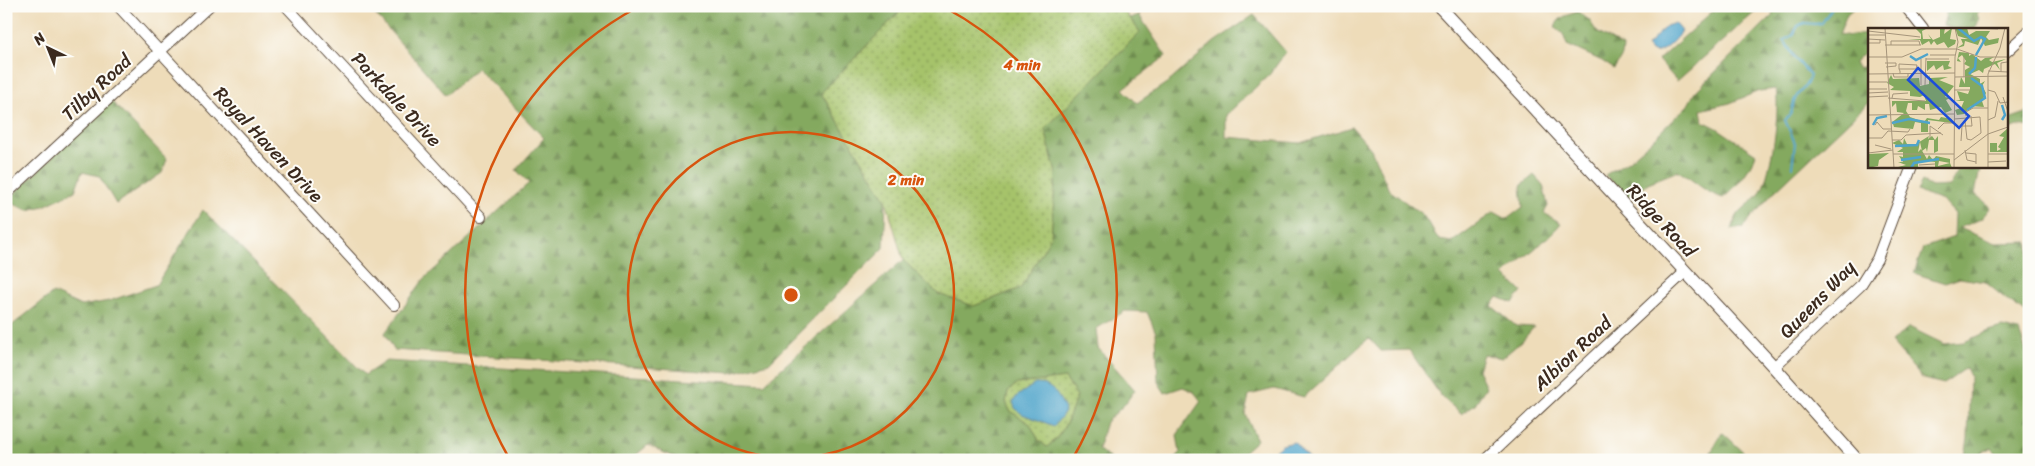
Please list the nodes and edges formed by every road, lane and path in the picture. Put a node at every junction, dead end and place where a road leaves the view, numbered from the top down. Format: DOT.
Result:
graph roads {
  1 [pos="118,6"];
  2 [pos="209,6"];
  3 [pos="286,6"];
  4 [pos="1439,6"];
  5 [pos="1905,6"];
  6 [pos="1922,28"];
  7 [pos="2029,31"];
  8 [pos="2008,50"];
  9 [pos="160,52"];
  10 [pos="1911,168"];
  11 [pos="6,194"];
  12 [pos="481,216"];
  13 [pos="1684,272"];
  14 [pos="394,305"];
  15 [pos="1774,367"];
  16 [pos="1853,459"];
  17 [pos="1484,460"];
  1 -- 9 [label="street, Royal Haven Drive"];
  2 -- 9 [label="street, Tilby Road"];
  3 -- 12 [label="street, Parkdale Drive"];
  4 -- 13 [label="main road, Ridge Road"];
  5 -- 6 [label="street"];
  7 -- 8 [label="street"];
  9 -- 11 [label="street, Tilby Road"];
  9 -- 14 [label="street, Royal Haven Drive"];
  10 -- 15 [label="street, Queens Way"];
  13 -- 15 [label="main road, Ridge Road"];
  13 -- 17 [label="street, Albion Road"];
  15 -- 16 [label="main road, Ridge Road"];
}
